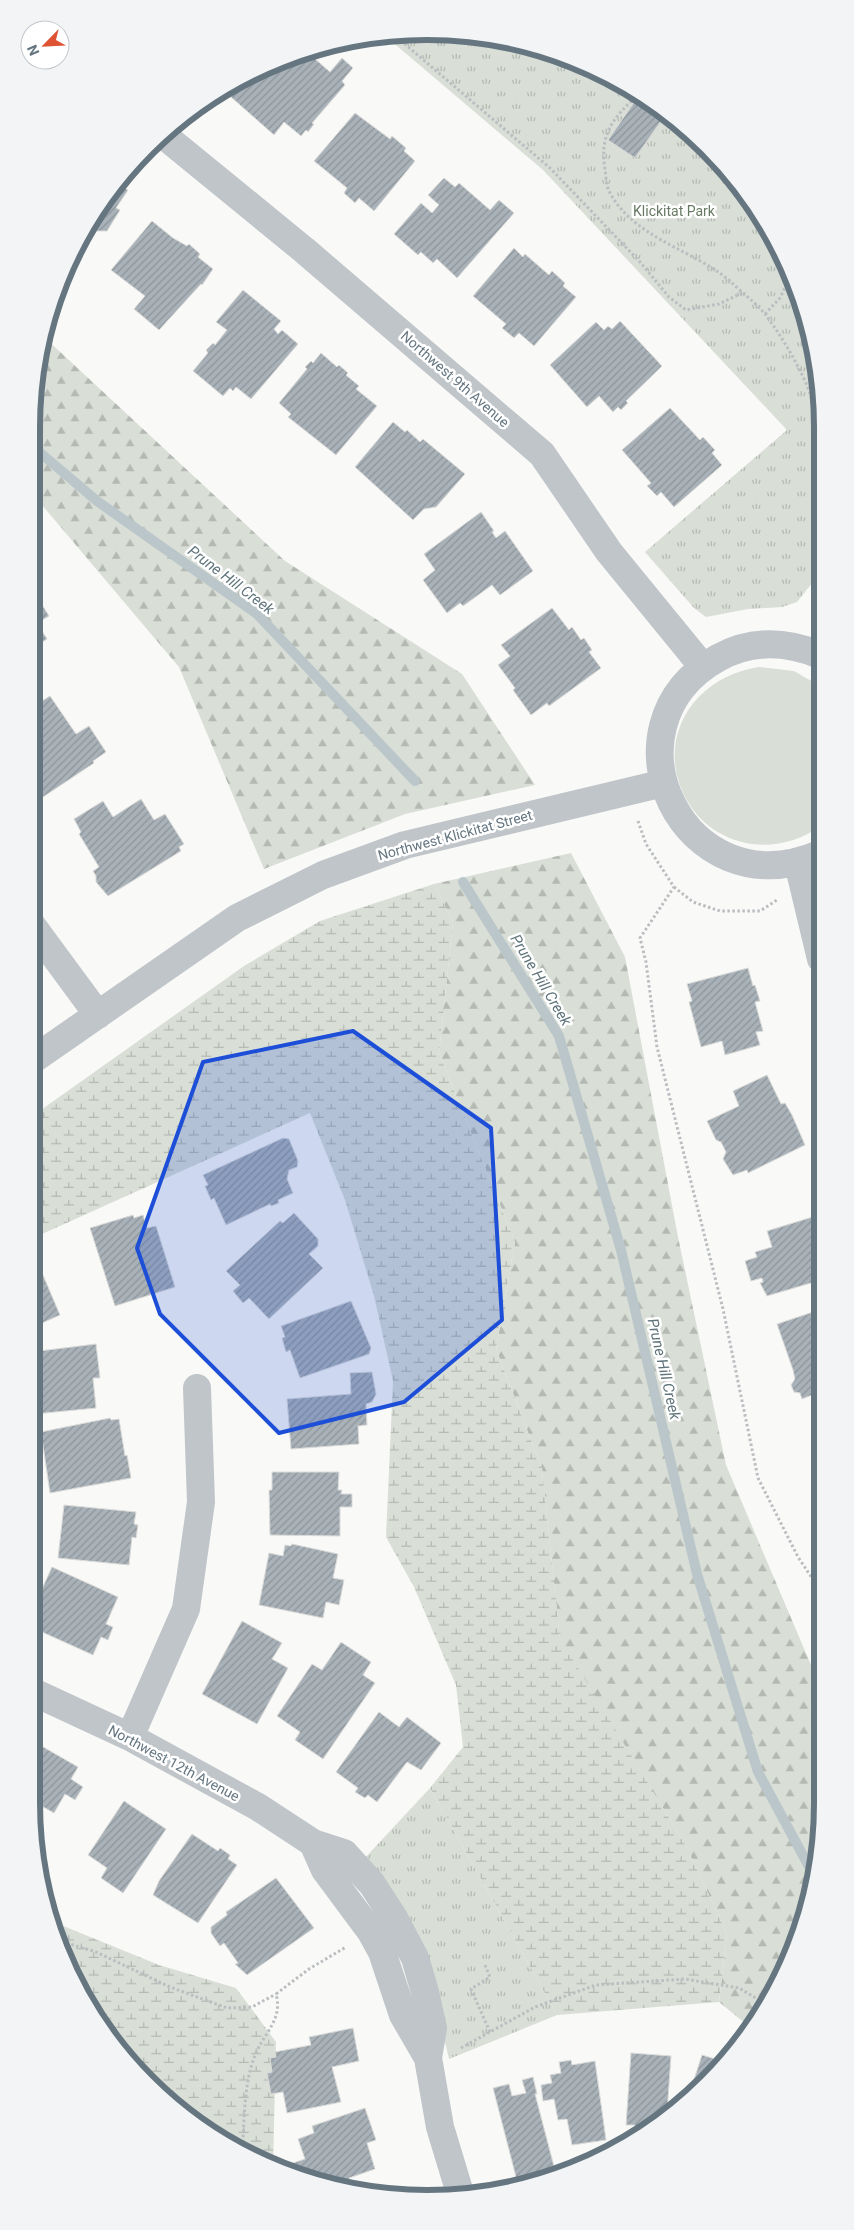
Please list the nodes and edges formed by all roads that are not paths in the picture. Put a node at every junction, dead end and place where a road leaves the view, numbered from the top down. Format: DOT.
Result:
graph roads {
  1 [pos="168,139"];
  2 [pos="814,653"];
  3 [pos="703,666"];
  4 [pos="664,783"];
  5 [pos="809,859"];
  6 [pos="814,929"];
  7 [pos="40,936"];
  8 [pos="98,1015"];
  9 [pos="40,1055"];
  10 [pos="197,1388"];
  11 [pos="40,1695"];
  12 [pos="130,1737"];
  13 [pos="313,1843"];
  14 [pos="428,2058"];
  15 [pos="459,2188"];
  1 -- 3 [label="street, Northwest 9th Avenue"];
  2 -- 3 [label="street"];
  3 -- 4 [label="street"];
  4 -- 5 [label="street"];
  4 -- 8 [label="street, Northwest Klickitat Street"];
  5 -- 6 [label="street"];
  7 -- 8 [label="street"];
  8 -- 9 [label="street, Northwest Klickitat Street"];
  10 -- 12 [label="street"];
  11 -- 12 [label="street, Northwest 12th Avenue"];
  12 -- 13 [label="street, Northwest 12th Avenue"];
  13 -- 14 [label="street, Northwest 12th Avenue"];
  13 -- 14 [label="street, Northwest 12th Avenue"];
  14 -- 15 [label="street, Northwest 12th Avenue"];
}
